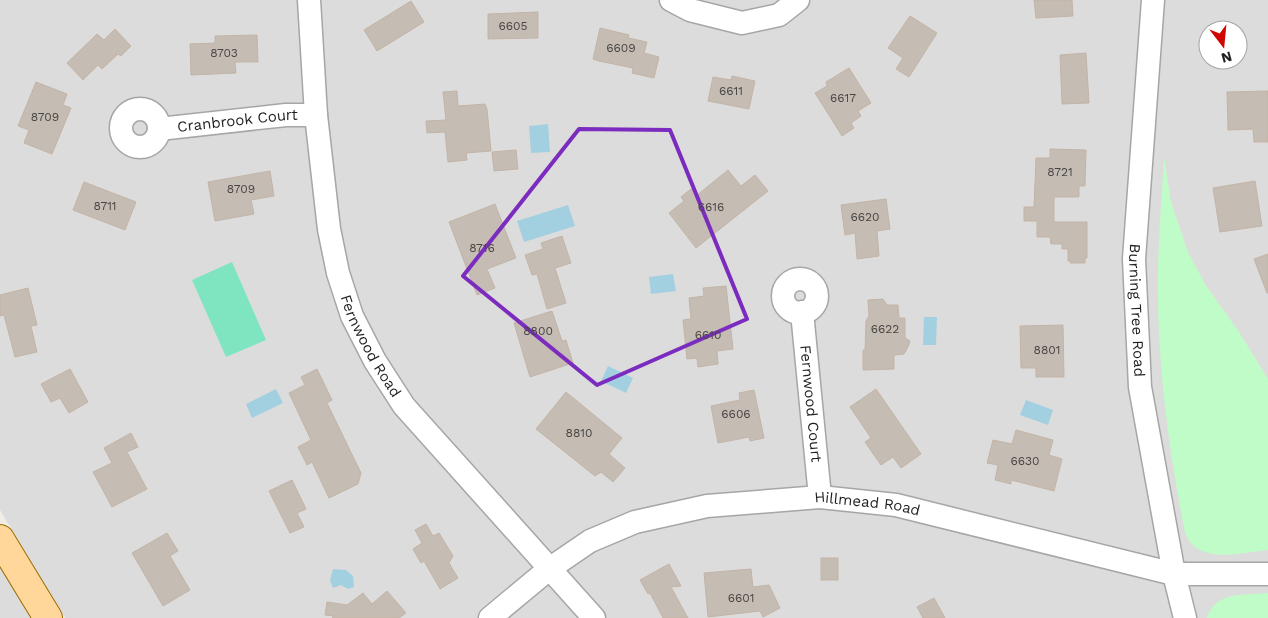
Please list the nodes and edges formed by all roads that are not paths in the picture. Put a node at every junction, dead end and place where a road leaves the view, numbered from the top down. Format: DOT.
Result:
graph roads {
  1 [pos="309,0"];
  2 [pos="671,0"];
  3 [pos="798,0"];
  4 [pos="1153,0"];
  5 [pos="316,115"];
  6 [pos="159,129"];
  7 [pos="802,312"];
  8 [pos="820,497"];
  9 [pos="0,539"];
  10 [pos="549,568"];
  11 [pos="1174,574"];
  12 [pos="1268,574"];
  13 [pos="48,618"];
  14 [pos="490,618"];
  15 [pos="594,618"];
  16 [pos="1185,618"];
  1 -- 5 [label="street, Fernwood Road"];
  2 -- 3 [label="street"];
  4 -- 11 [label="street, Burning Tree Road"];
  5 -- 6 [label="street, Cranbrook Court"];
  5 -- 10 [label="street, Fernwood Road"];
  7 -- 8 [label="street, Fernwood Court"];
  8 -- 10 [label="street, Hillmead Road"];
  8 -- 11 [label="street, Hillmead Road"];
  9 -- 13 [label="main road"];
  10 -- 14 [label="street, Hillmead Road"];
  10 -- 15 [label="street, Fernwood Road"];
  11 -- 12 [label="street, Hillmead Road"];
  11 -- 16 [label="street, Burning Tree Road"];
}
